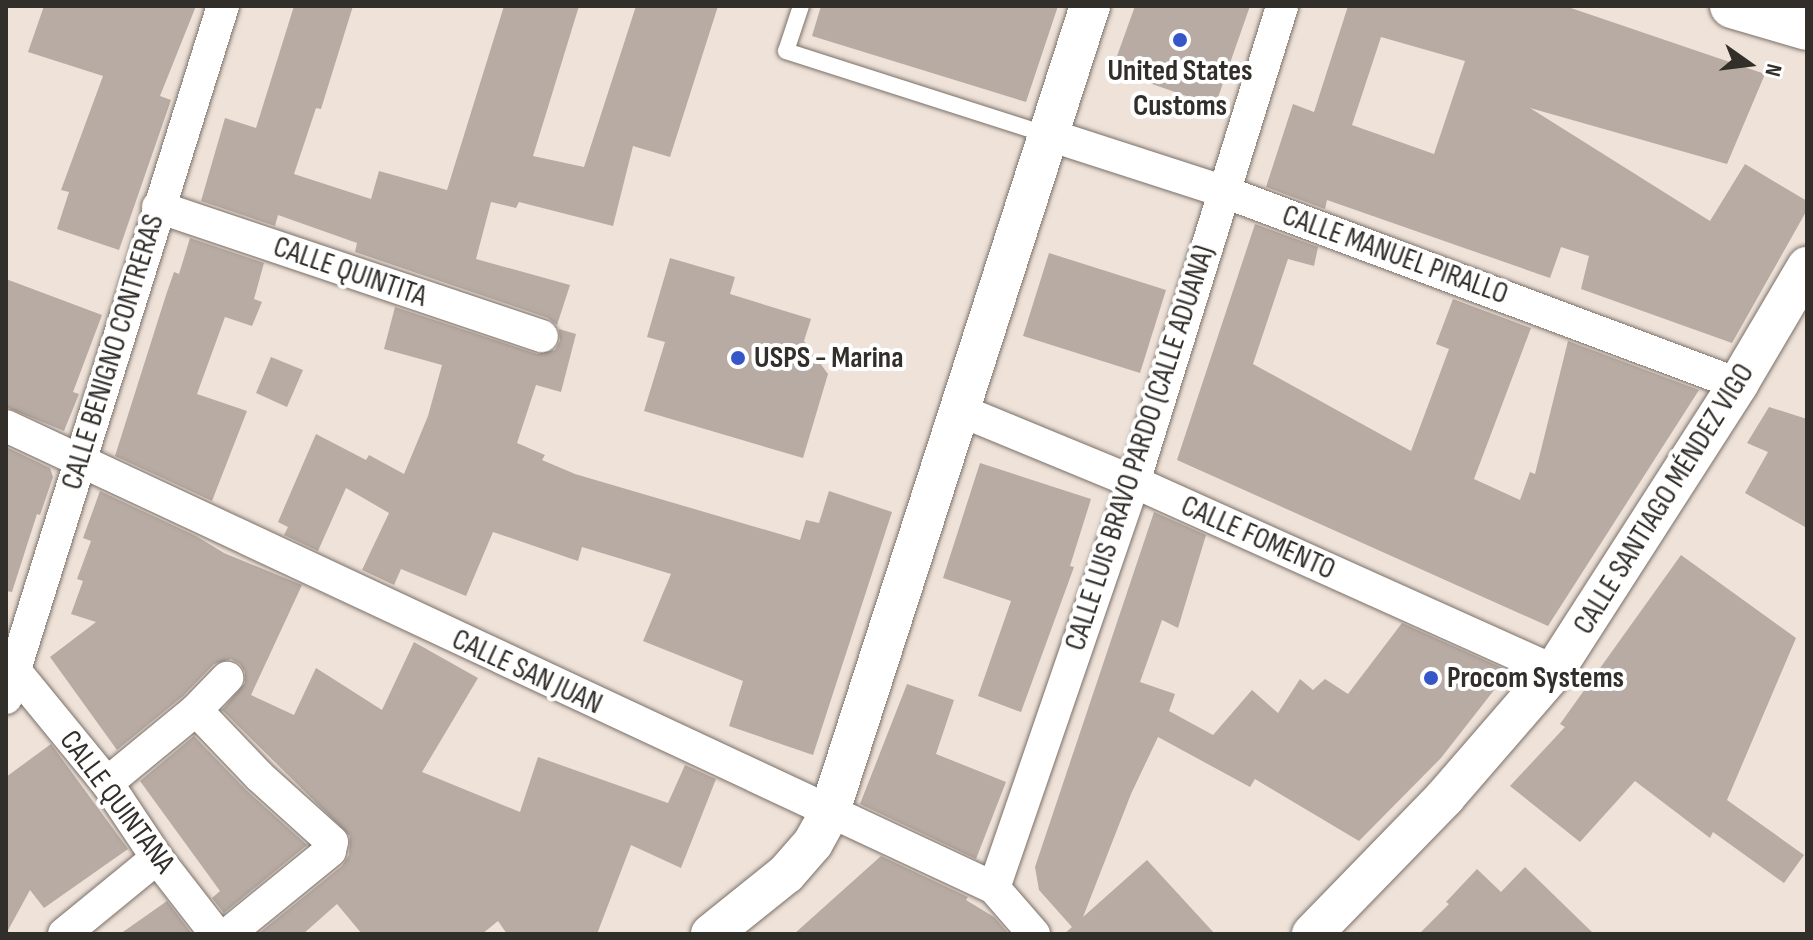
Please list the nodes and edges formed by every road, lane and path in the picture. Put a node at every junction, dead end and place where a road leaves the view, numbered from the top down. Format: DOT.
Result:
graph roads {
  1 [pos="223,6"];
  2 [pos="801,6"];
  3 [pos="1090,6"];
  4 [pos="1282,6"];
  5 [pos="1732,6"];
  6 [pos="1807,28"];
  7 [pos="1049,135"];
  8 [pos="1222,191"];
  9 [pos="158,207"];
  10 [pos="1807,267"];
  11 [pos="542,336"];
  12 [pos="1738,384"];
  13 [pos="959,410"];
  14 [pos="6,426"];
  15 [pos="79,461"];
  16 [pos="1134,482"];
  17 [pos="1554,671"];
  18 [pos="227,678"];
  19 [pos="11,685"];
  20 [pos="196,710"];
  21 [pos="107,783"];
  22 [pos="829,814"];
  23 [pos="157,858"];
  24 [pos="994,888"];
  25 [pos="64,934"];
  26 [pos="216,934"];
  27 [pos="228,934"];
  28 [pos="711,934"];
  29 [pos="1034,934"];
  30 [pos="1312,934"];
  1 -- 9 [label="street, CALLE BENIGNO CONTRERAS"];
  2 -- 7 [label="lane"];
  3 -- 7 [label="street"];
  4 -- 8 [label="street, CALLE LUIS BRAVO PARDO (CALLE ADUANA)"];
  5 -- 6 [label="main road"];
  7 -- 8 [label="street, CALLE MANUEL PIRALLO"];
  7 -- 13 [label="street"];
  8 -- 12 [label="street, CALLE MANUEL PIRALLO"];
  8 -- 16 [label="street, CALLE LUIS BRAVO PARDO (CALLE ADUANA)"];
  9 -- 11 [label="street, CALLE QUINTITA"];
  9 -- 15 [label="street, CALLE BENIGNO CONTRERAS"];
  10 -- 12 [label="street, CALLE SANTIAGO MÉNDEZ VIGO"];
  12 -- 17 [label="street, CALLE SANTIAGO MÉNDEZ VIGO"];
  13 -- 16 [label="street, CALLE FOMENTO"];
  13 -- 22 [label="street"];
  14 -- 15 [label="street, CALLE SAN JUAN"];
  15 -- 19 [label="street, CALLE BENIGNO CONTRERAS"];
  15 -- 22 [label="street, CALLE SAN JUAN"];
  16 -- 17 [label="street, CALLE FOMENTO"];
  16 -- 24 [label="street, CALLE LUIS BRAVO PARDO (CALLE ADUANA)"];
  17 -- 30 [label="street, CALLE SANTIAGO MÉNDEZ VIGO"];
  18 -- 20 [label="street"];
  19 -- 21 [label="street, CALLE QUINTANA"];
  20 -- 21 [label="street"];
  20 -- 27 [label="street"];
  21 -- 23 [label="street, CALLE QUINTANA"];
  22 -- 24 [label="street, CALLE SAN JUAN"];
  22 -- 28 [label="street"];
  23 -- 25 [label="street"];
  23 -- 26 [label="street, CALLE QUINTANA"];
  24 -- 29 [label="street, CALLE SAN JUAN"];
}
